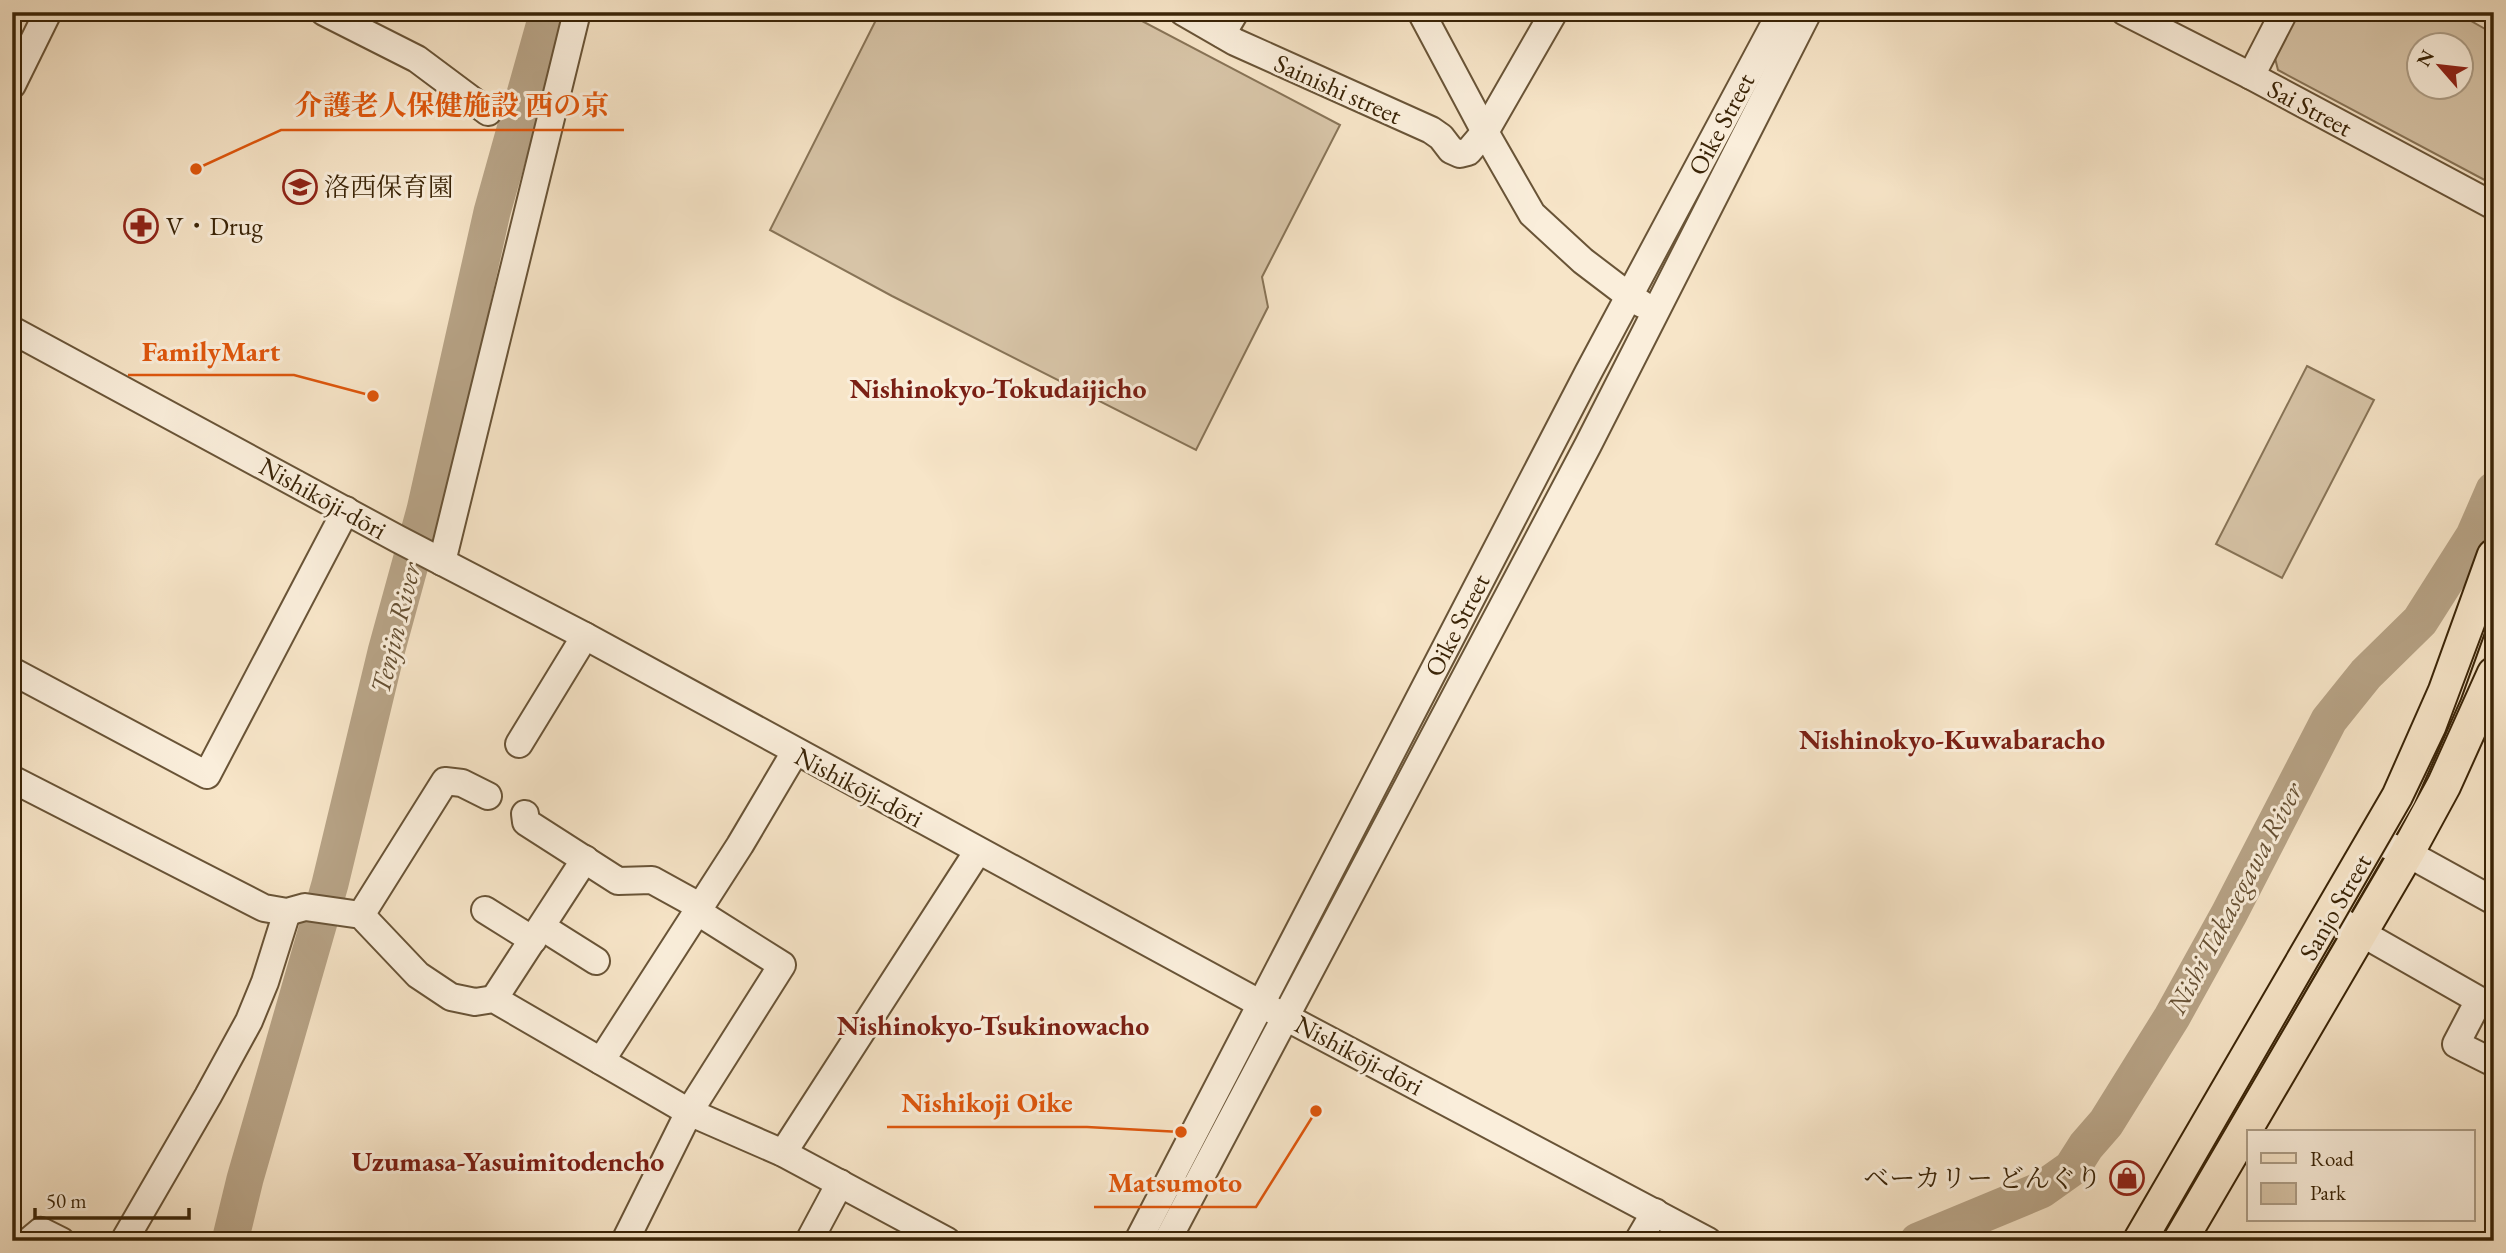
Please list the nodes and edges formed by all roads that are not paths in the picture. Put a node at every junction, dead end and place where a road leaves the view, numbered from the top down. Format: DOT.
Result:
graph roads {
  1 [pos="48,12"];
  2 [pos="324,12"];
  3 [pos="576,12"];
  4 [pos="1183,12"];
  5 [pos="1421,12"];
  6 [pos="1554,12"];
  7 [pos="1781,12"];
  8 [pos="1808,12"];
  9 [pos="2125,12"];
  10 [pos="2284,12"];
  11 [pos="1228,23"];
  12 [pos="2251,76"];
  13 [pos="12,85"];
  14 [pos="488,111"];
  15 [pos="1485,132"];
  16 [pos="2494,206"];
  17 [pos="1629,296"];
  18 [pos="1656,311"];
  19 [pos="12,330"];
  20 [pos="346,510"];
  21 [pos="2494,556"];
  22 [pos="434,558"];
  23 [pos="585,636"];
  24 [pos="2460,654"];
  25 [pos="12,671"];
  26 [pos="2494,673"];
  27 [pos="519,744"];
  28 [pos="795,752"];
  29 [pos="12,779"];
  30 [pos="488,796"];
  31 [pos="525,814"];
  32 [pos="2374,840"];
  33 [pos="978,851"];
  34 [pos="2407,853"];
  35 [pos="585,859"];
  36 [pos="2494,901"];
  37 [pos="699,909"];
  38 [pos="296,910"];
  39 [pos="485,910"];
  40 [pos="349,914"];
  41 [pos="2330,915"];
  42 [pos="2361,932"];
  43 [pos="538,934"];
  44 [pos="596,961"];
  45 [pos="494,999"];
  46 [pos="1273,1010"];
  47 [pos="601,1061"];
  48 [pos="2494,1063"];
  49 [pos="689,1112"];
  50 [pos="783,1153"];
  51 [pos="840,1184"];
  52 [pos="1655,1212"];
  53 [pos="29,1241"];
  54 [pos="61,1241"];
  55 [pos="124,1241"];
  56 [pos="625,1241"];
  57 [pos="809,1241"];
  58 [pos="947,1241"];
  59 [pos="1138,1241"];
  60 [pos="1167,1241"];
  61 [pos="1638,1241"];
  62 [pos="1708,1241"];
  63 [pos="2140,1241"];
  64 [pos="2180,1241"];
  1 -- 13 [label="street"];
  2 -- 14 [label="street"];
  3 -- 22 [label="street"];
  4 -- 11 [label="street, Sainishi street"];
  5 -- 15 [label="street"];
  6 -- 15 [label="street"];
  7 -- 17 [label="street, Oike Street"];
  8 -- 18 [label="street, Oike Street"];
  9 -- 12 [label="street, Sai Street"];
  10 -- 12 [label="street"];
  11 -- 15 [label="street, Sainishi street"];
  12 -- 16 [label="street, Sai Street"];
  15 -- 17 [label="street"];
  17 -- 18 [label="street"];
  17 -- 46 [label="street, Oike Street"];
  18 -- 46 [label="street, Oike Street"];
  19 -- 20 [label="street, Nishikōji-dōri"];
  20 -- 22 [label="street, Nishikōji-dōri"];
  20 -- 25 [label="street"];
  21 -- 24 [label="main road, Sanjo Street"];
  22 -- 23 [label="street, Nishikōji-dōri"];
  23 -- 27 [label="street"];
  23 -- 28 [label="street, Nishikōji-dōri"];
  24 -- 26 [label="street"];
  24 -- 32 [label="main road, Sanjo Street"];
  26 -- 34 [label="main road, Sanjo Street"];
  28 -- 33 [label="street, Nishikōji-dōri"];
  28 -- 37 [label="street"];
  29 -- 38 [label="street"];
  30 -- 40 [label="street"];
  31 -- 35 [label="street"];
  32 -- 34 [label="street"];
  32 -- 41 [label="main road, Sanjo Street"];
  33 -- 46 [label="street, Nishikōji-dōri"];
  33 -- 50 [label="street"];
  34 -- 36 [label="street"];
  34 -- 42 [label="main road, Sanjo Street"];
  35 -- 37 [label="street"];
  35 -- 43 [label="street"];
  37 -- 47 [label="street"];
  37 -- 49 [label="street"];
  38 -- 40 [label="street"];
  38 -- 55 [label="street"];
  39 -- 43 [label="street"];
  40 -- 45 [label="street"];
  41 -- 42 [label="street"];
  41 -- 63 [label="main road, Sanjo Street"];
  42 -- 48 [label="street"];
  42 -- 64 [label="main road, Sanjo Street"];
  43 -- 44 [label="street"];
  43 -- 45 [label="street"];
  45 -- 47 [label="street"];
  46 -- 52 [label="street, Nishikōji-dōri"];
  46 -- 59 [label="street, Oike Street"];
  46 -- 60 [label="street, Oike Street"];
  47 -- 49 [label="street"];
  49 -- 50 [label="street"];
  49 -- 56 [label="street"];
  50 -- 51 [label="street"];
  51 -- 57 [label="street"];
  51 -- 58 [label="street"];
  52 -- 61 [label="street"];
  52 -- 62 [label="street, Nishikōji-dōri"];
  53 -- 54 [label="street"];
}
